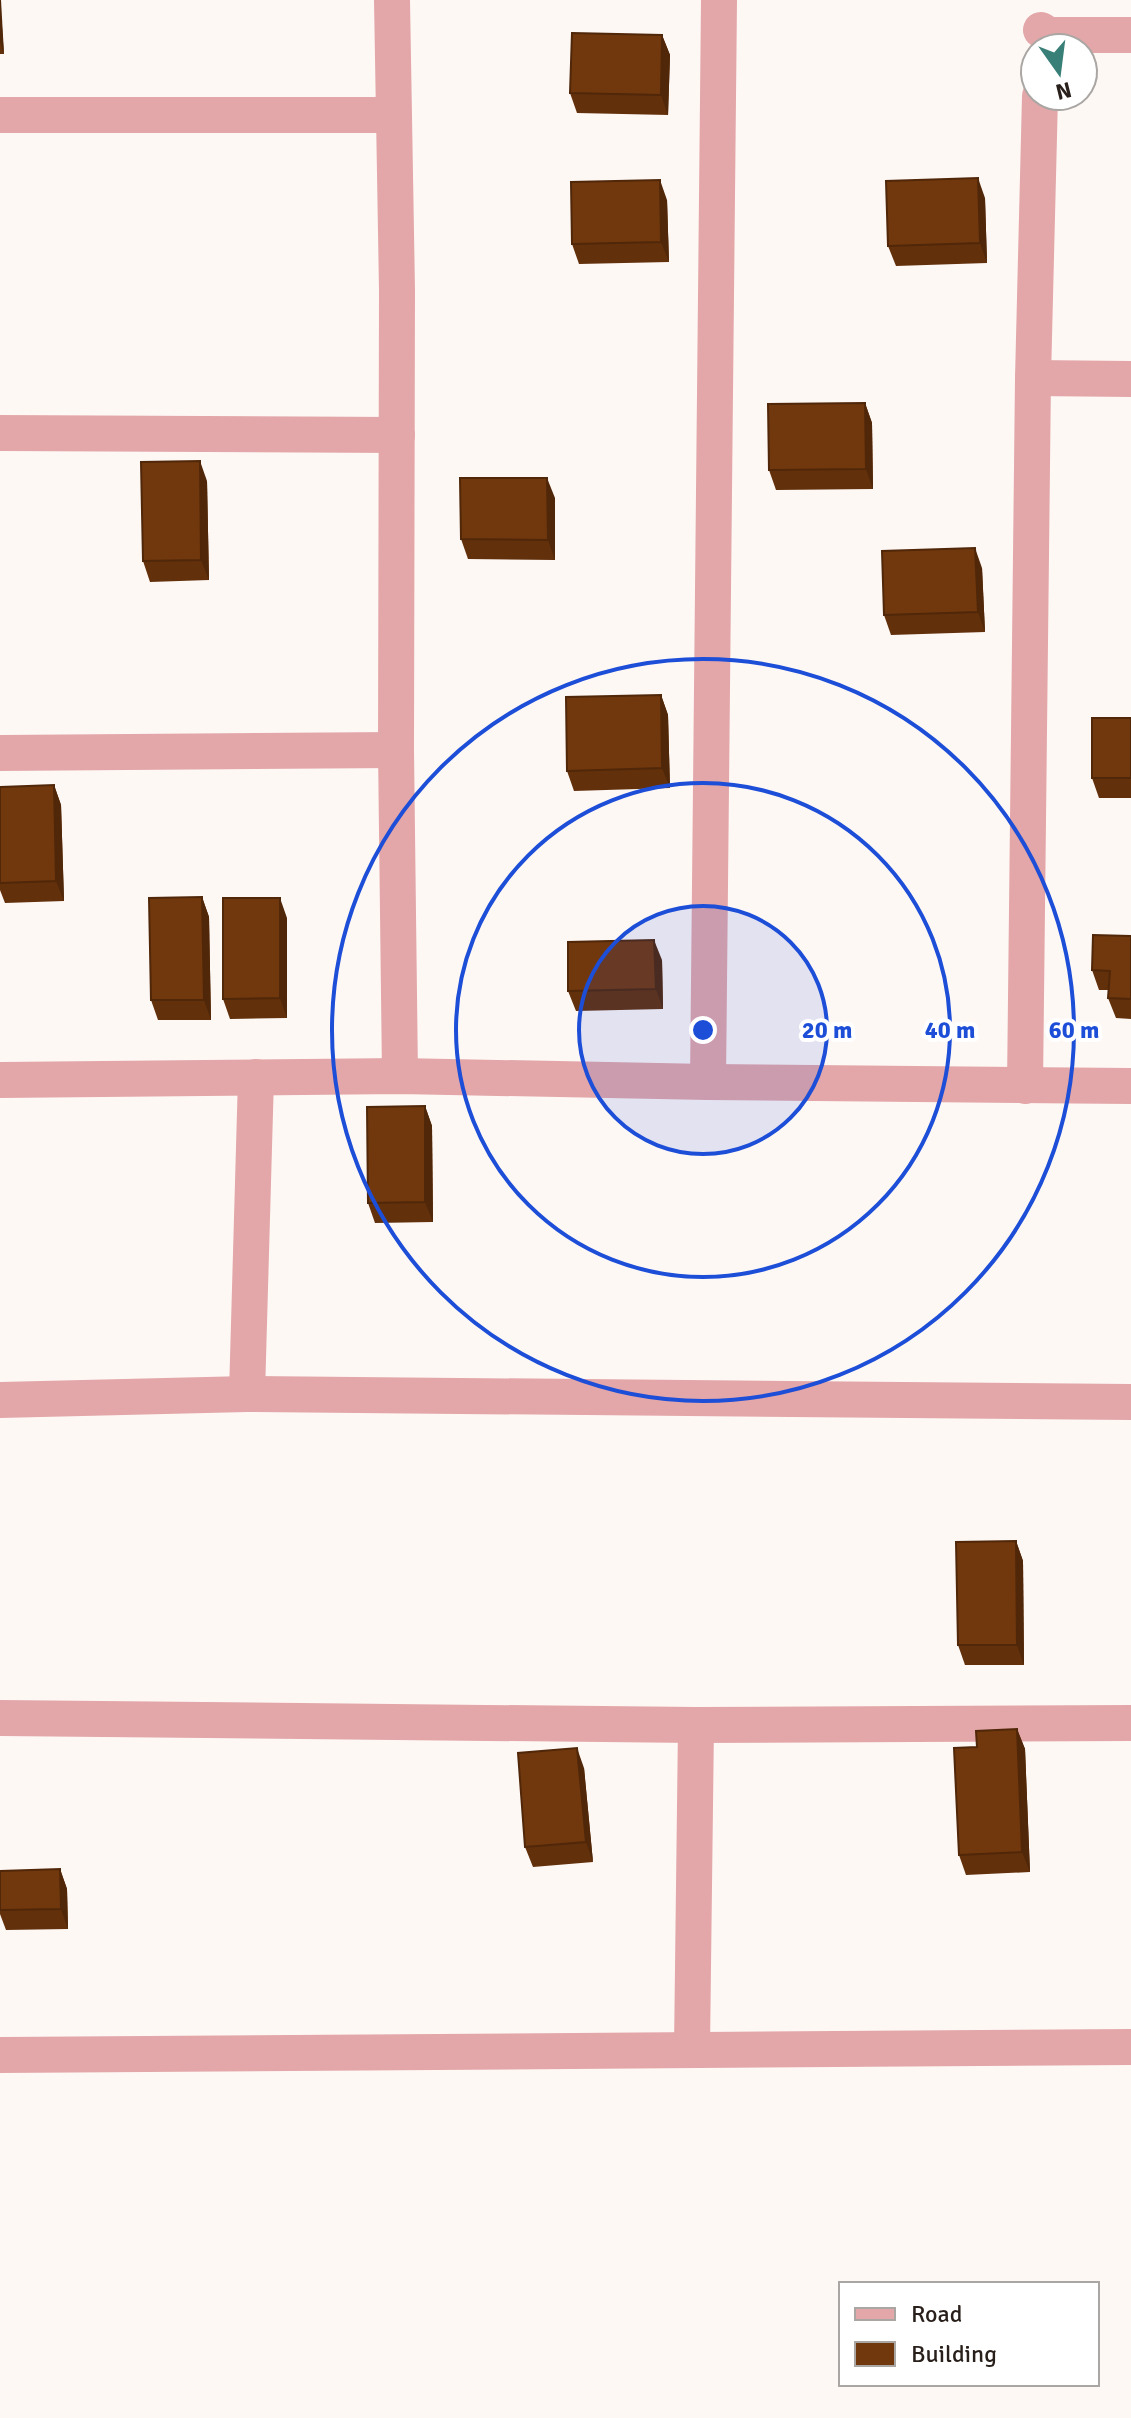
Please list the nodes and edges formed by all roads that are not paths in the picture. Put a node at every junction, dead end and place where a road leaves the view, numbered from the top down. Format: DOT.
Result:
graph roads {
  1 [pos="392,0"];
  2 [pos="719,0"];
  3 [pos="1042,26"];
  4 [pos="1131,35"];
  5 [pos="1040,112"];
  6 [pos="0,115"];
  7 [pos="393,115"];
  8 [pos="1033,378"];
  9 [pos="1131,379"];
  10 [pos="0,433"];
  11 [pos="397,435"];
  12 [pos="396,750"];
  13 [pos="0,753"];
  14 [pos="400,1076"];
  15 [pos="256,1077"];
  16 [pos="0,1080"];
  17 [pos="708,1082"];
  18 [pos="1025,1086"];
  19 [pos="1131,1086"];
  20 [pos="247,1394"];
  21 [pos="0,1400"];
  22 [pos="1131,1402"];
  23 [pos="0,1718"];
  24 [pos="1131,1723"];
  25 [pos="696,1725"];
  26 [pos="1131,2047"];
  27 [pos="692,2049"];
  28 [pos="0,2055"];
  1 -- 7 [label="street"];
  2 -- 17 [label="street"];
  3 -- 4 [label="street"];
  5 -- 8 [label="street"];
  6 -- 7 [label="street"];
  7 -- 11 [label="street"];
  8 -- 9 [label="street"];
  8 -- 18 [label="street"];
  10 -- 11 [label="street"];
  11 -- 12 [label="street"];
  12 -- 13 [label="street"];
  12 -- 14 [label="street"];
  14 -- 15 [label="street"];
  14 -- 17 [label="street"];
  15 -- 16 [label="street"];
  15 -- 20 [label="street"];
  17 -- 18 [label="street"];
  18 -- 19 [label="street"];
  20 -- 21 [label="street"];
  20 -- 22 [label="street"];
  23 -- 25 [label="street"];
  24 -- 25 [label="street"];
  25 -- 27 [label="street"];
  26 -- 27 [label="street"];
  27 -- 28 [label="street"];
}
